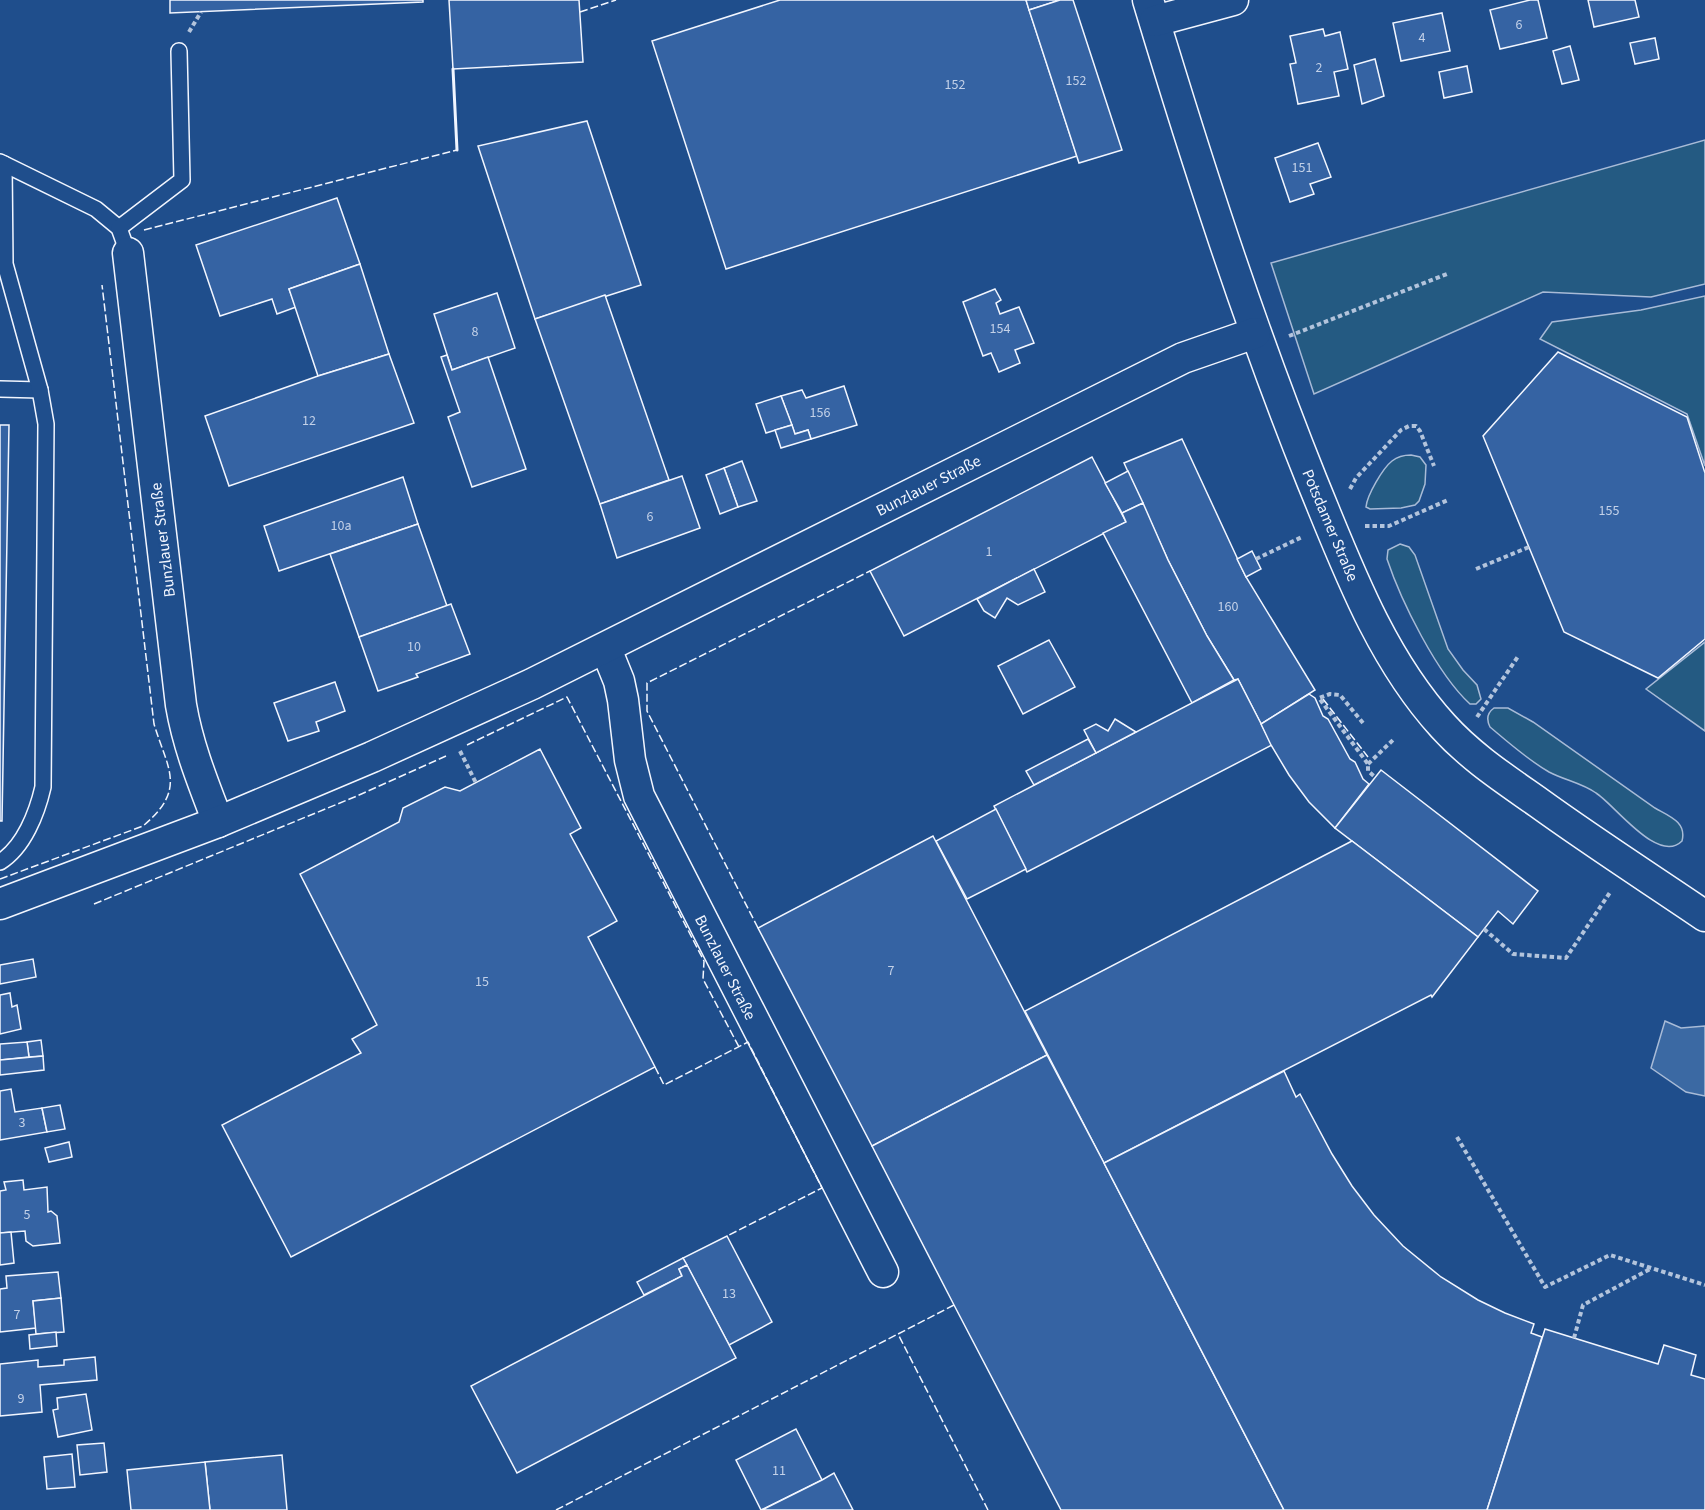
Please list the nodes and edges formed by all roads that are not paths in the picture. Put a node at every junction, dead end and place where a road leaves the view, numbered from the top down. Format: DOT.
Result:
graph roads {
  1 [pos="1233,0"];
  2 [pos="1152,11"];
  3 [pos="179,51"];
  4 [pos="2,163"];
  5 [pos="124,240"];
  6 [pos="1257,340"];
  7 [pos="0,389"];
  8 [pos="40,390"];
  9 [pos="606,649"];
  10 [pos="218,822"];
  11 [pos="0,862"];
  12 [pos="0,904"];
  13 [pos="1705,916"];
  14 [pos="883,1272"];
  1 -- 2 [label="street"];
  2 -- 6 [label="street, Potsdamer Straße"];
  3 -- 5 [label="lane"];
  4 -- 5 [label="lane"];
  4 -- 8 [label="lane"];
  5 -- 10 [label="street, Bunzlauer Straße"];
  6 -- 9 [label="street, Bunzlauer Straße"];
  6 -- 13 [label="street, Potsdamer Straße"];
  7 -- 8 [label="lane"];
  8 -- 11 [label="lane"];
  9 -- 10 [label="street, Bunzlauer Straße"];
  9 -- 14 [label="street, Bunzlauer Straße"];
  10 -- 12 [label="street, Bunzlauer Straße"];
}
